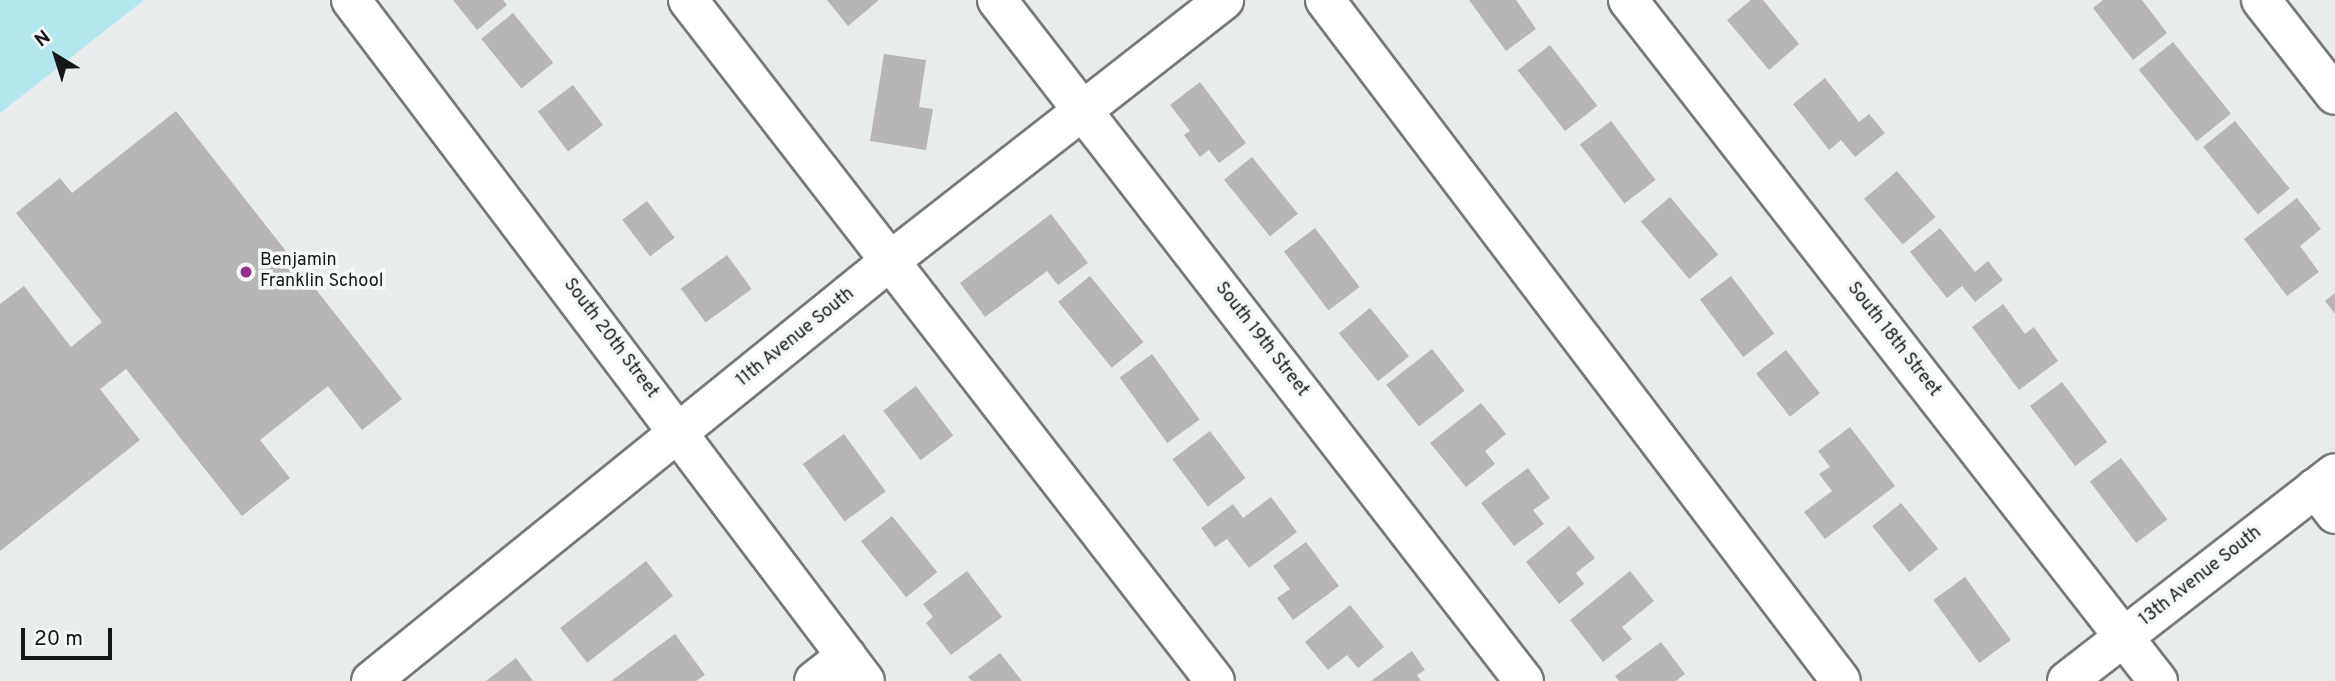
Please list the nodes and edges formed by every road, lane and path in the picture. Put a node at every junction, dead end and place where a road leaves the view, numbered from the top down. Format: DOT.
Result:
graph roads {
  1 [pos="351,0"];
  2 [pos="688,0"];
  3 [pos="997,0"];
  4 [pos="1224,0"];
  5 [pos="1325,0"];
  6 [pos="1628,0"];
  7 [pos="2261,0"];
  8 [pos="2335,95"];
  9 [pos="1083,110"];
  10 [pos="890,261"];
  11 [pos="681,432"];
  12 [pos="2328,492"];
  13 [pos="2123,637"];
  14 [pos="856,669"];
  15 [pos="371,681"];
  16 [pos="814,681"];
  17 [pos="1214,681"];
  18 [pos="1524,681"];
  19 [pos="1840,681"];
  20 [pos="2067,681"];
  21 [pos="2158,681"];
  1 -- 11 [label="street, South 20th Street"];
  2 -- 10 [label="street"];
  3 -- 9 [label="street, South 19th Street"];
  4 -- 9 [label="street, 11th Avenue South"];
  5 -- 19 [label="street"];
  6 -- 13 [label="street, South 18th Street"];
  7 -- 8 [label="street"];
  9 -- 10 [label="street, 11th Avenue South"];
  9 -- 18 [label="street, South 19th Street"];
  10 -- 11 [label="street, 11th Avenue South"];
  10 -- 17 [label="street"];
  11 -- 14 [label="street, South 20th Street"];
  11 -- 15 [label="street, 11th Avenue South"];
  12 -- 13 [label="street, 13th Avenue South"];
  13 -- 20 [label="street, 13th Avenue South"];
  13 -- 21 [label="street, South 18th Street"];
  14 -- 16 [label="street"];
}
